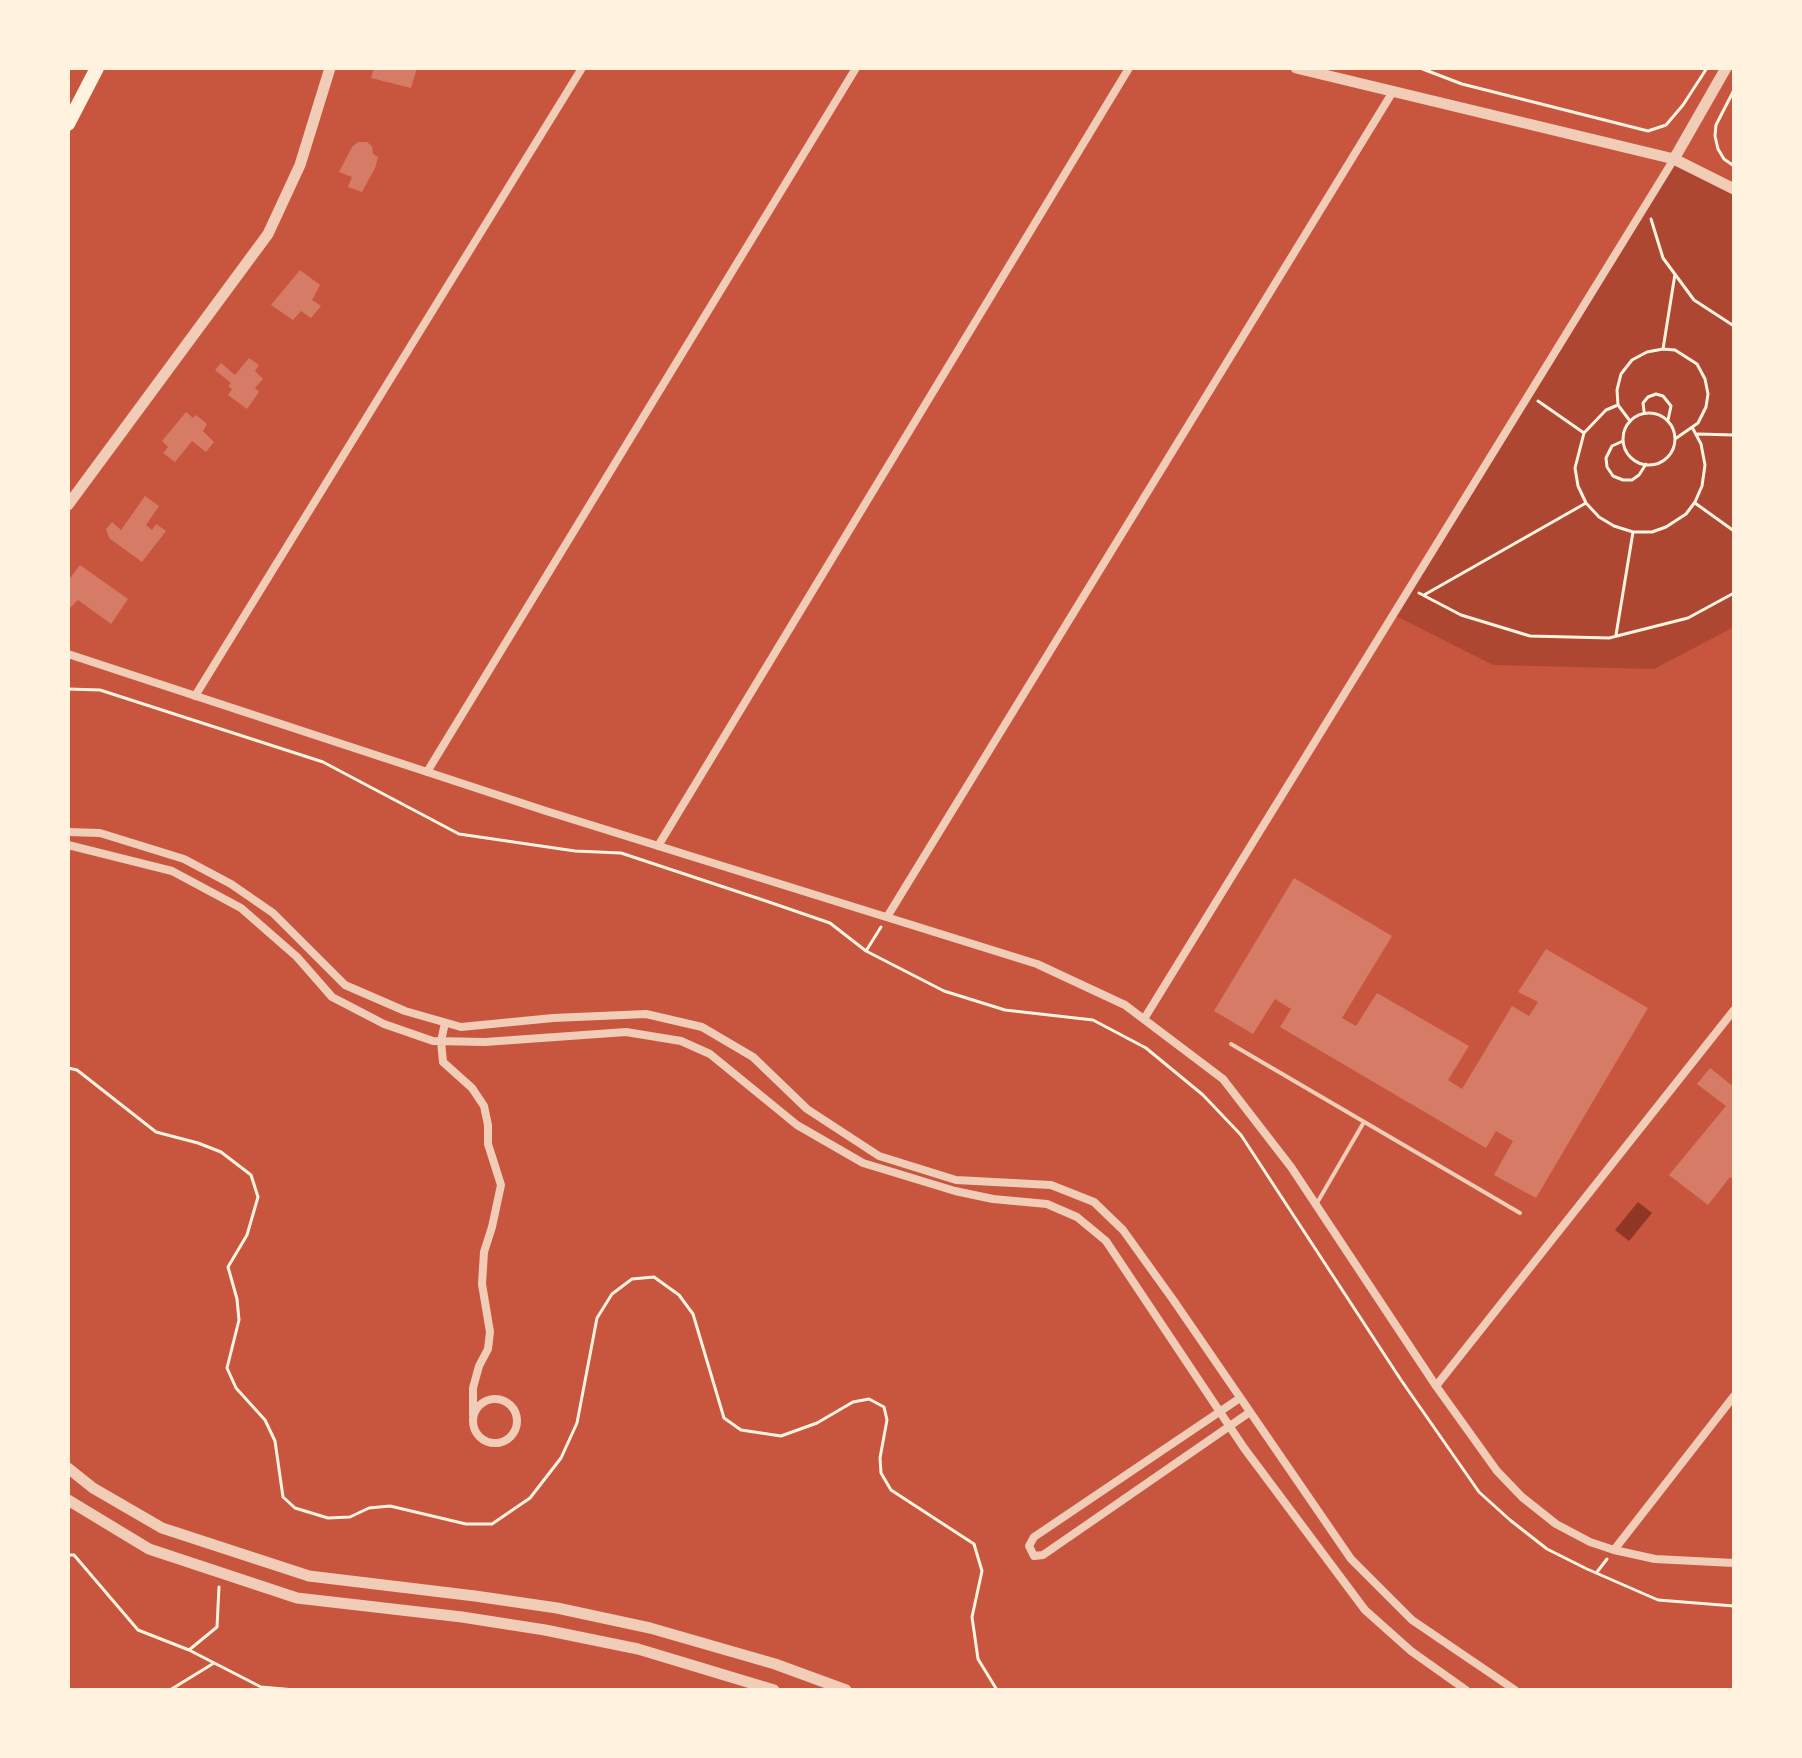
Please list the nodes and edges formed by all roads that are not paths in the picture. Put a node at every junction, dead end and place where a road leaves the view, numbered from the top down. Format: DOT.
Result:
graph roads {
  1 [pos="97,68"];
  2 [pos="330,68"];
  3 [pos="582,68"];
  4 [pos="856,68"];
  5 [pos="1129,68"];
  6 [pos="1296,68"];
  7 [pos="1726,68"];
  8 [pos="1392,93"];
  9 [pos="68,124"];
  10 [pos="1674,159"];
  11 [pos="1734,189"];
  12 [pos="68,505"];
  13 [pos="68,654"];
  14 [pos="195,696"];
  15 [pos="427,772"];
  16 [pos="68,832"];
  17 [pos="68,845"];
  18 [pos="658,846"];
  19 [pos="887,917"];
  20 [pos="1734,1010"];
  21 [pos="1144,1019"];
  22 [pos="445,1023"];
  23 [pos="441,1041"];
  24 [pos="1231,1044"];
  25 [pos="1364,1122"];
  26 [pos="1316,1205"];
  27 [pos="1520,1213"];
  28 [pos="1436,1386"];
  29 [pos="1734,1396"];
  30 [pos="1240,1398"];
  31 [pos="1220,1412"];
  32 [pos="1250,1412"];
  33 [pos="473,1415"];
  34 [pos="1229,1426"];
  35 [pos="68,1468"];
  36 [pos="68,1500"];
  37 [pos="1614,1550"];
  38 [pos="1734,1563"];
  39 [pos="774,1690"];
  40 [pos="846,1690"];
  41 [pos="1466,1690"];
  42 [pos="1515,1690"];
  1 -- 9 [label="main road"];
  2 -- 12 [label="street"];
  3 -- 14 [label="street"];
  4 -- 15 [label="street"];
  5 -- 18 [label="street"];
  6 -- 8 [label="street"];
  7 -- 10 [label="street"];
  8 -- 10 [label="street"];
  8 -- 19 [label="street"];
  10 -- 11 [label="street"];
  10 -- 21 [label="street"];
  13 -- 14 [label="street"];
  14 -- 15 [label="street"];
  15 -- 18 [label="street"];
  16 -- 22 [label="street"];
  17 -- 23 [label="street"];
  18 -- 19 [label="street"];
  19 -- 21 [label="street"];
  20 -- 28 [label="street"];
  21 -- 26 [label="street"];
  22 -- 23 [label="street"];
  22 -- 30 [label="street"];
  23 -- 31 [label="street"];
  23 -- 33 [label="street"];
  24 -- 25 [label="lane"];
  25 -- 26 [label="lane"];
  25 -- 27 [label="lane"];
  26 -- 28 [label="street"];
  28 -- 37 [label="street"];
  29 -- 37 [label="street"];
  30 -- 31 [label="street"];
  30 -- 32 [label="street"];
  31 -- 34 [label="street"];
  31 -- 34 [label="street"];
  32 -- 34 [label="street"];
  32 -- 42 [label="street"];
  33 -- 33 [label="street"];
  34 -- 41 [label="street"];
  35 -- 40 [label="street"];
  36 -- 39 [label="street"];
  37 -- 38 [label="street"];
}
